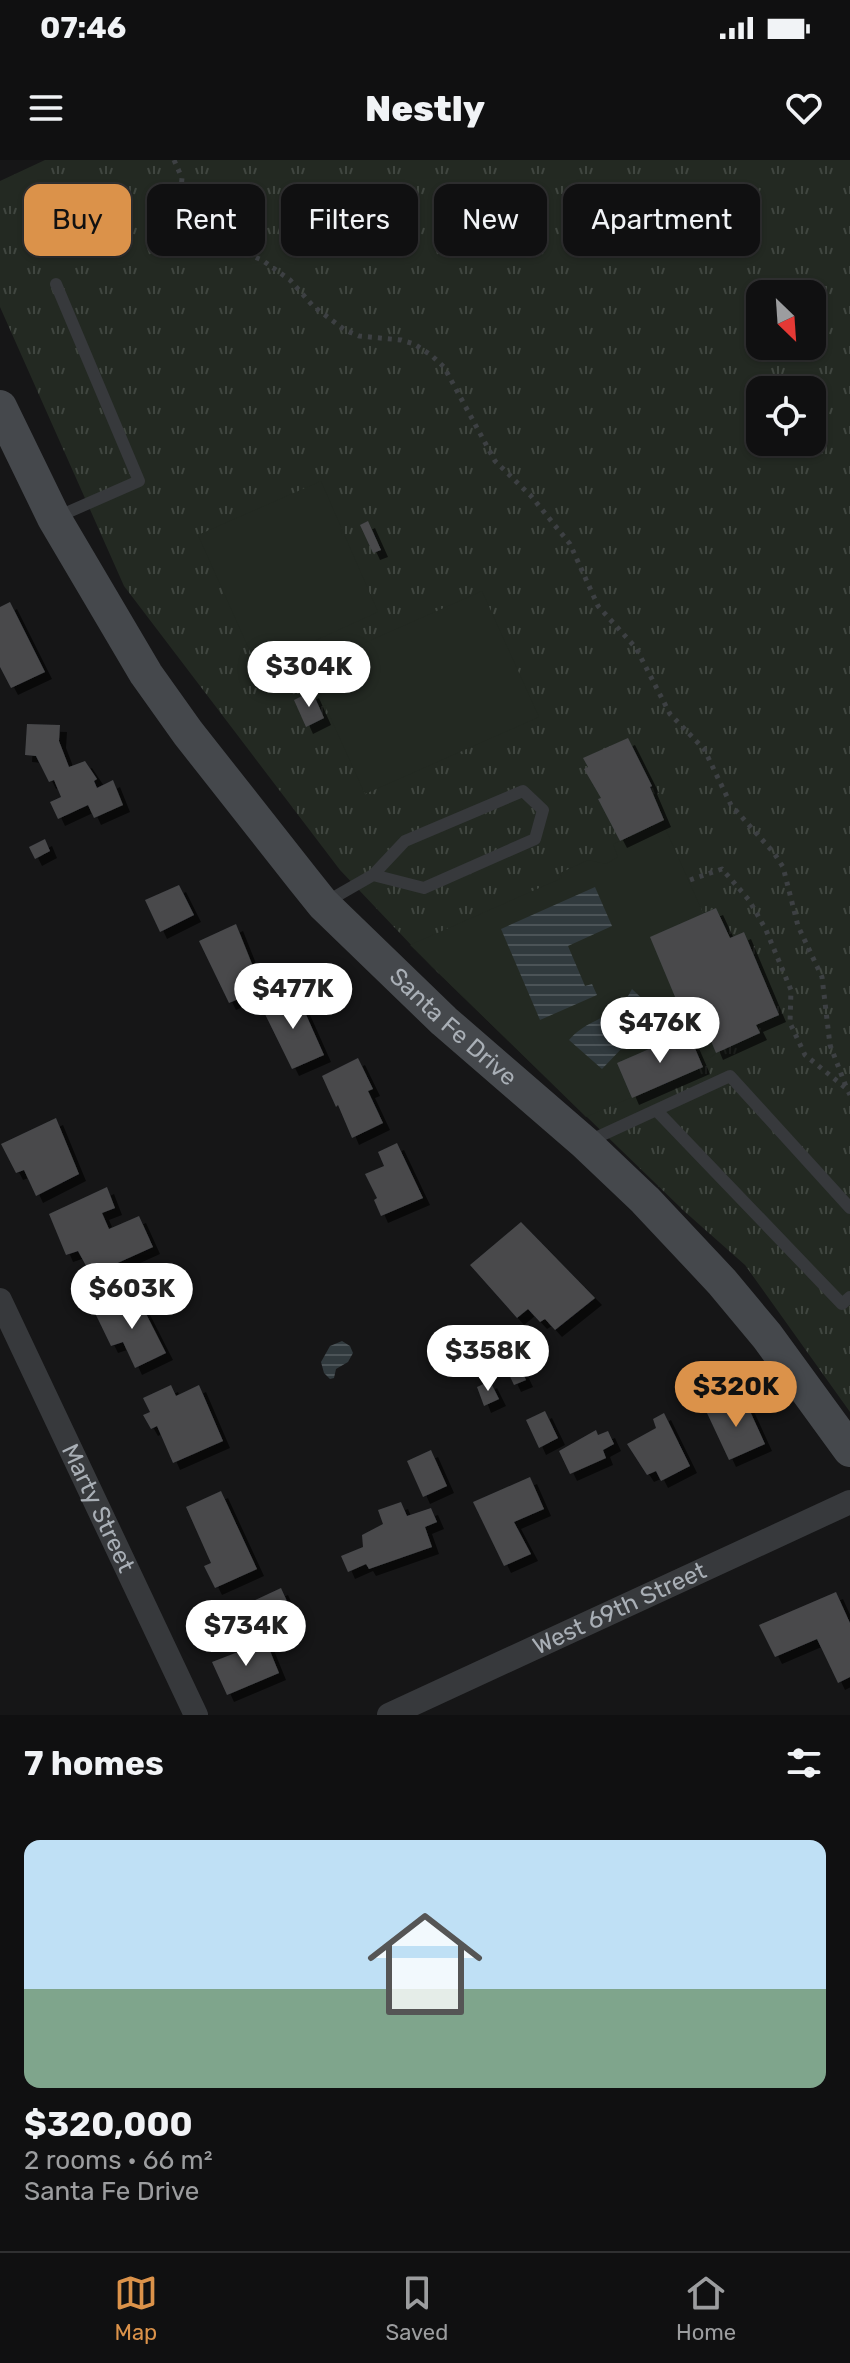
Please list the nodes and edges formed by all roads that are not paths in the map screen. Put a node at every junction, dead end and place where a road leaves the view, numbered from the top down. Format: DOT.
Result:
graph roads {
  1 [pos="56,284"];
  2 [pos="0,407"];
  3 [pos="54,518"];
  4 [pos="373,875"];
  5 [pos="323,904"];
  6 [pos="657,1111"];
  7 [pos="585,1143"];
  8 [pos="850,1208"];
  9 [pos="0,1300"];
  10 [pos="847,1305"];
  11 [pos="850,1450"];
  12 [pos="850,1502"];
  13 [pos="196,1715"];
  14 [pos="389,1715"];
  1 -- 3 [label="lane"];
  2 -- 3 [label="street, Santa Fe Drive"];
  3 -- 5 [label="street, Santa Fe Drive"];
  4 -- 4 [label="lane"];
  4 -- 5 [label="lane"];
  5 -- 7 [label="street, Santa Fe Drive"];
  6 -- 7 [label="lane"];
  6 -- 8 [label="lane"];
  6 -- 10 [label="lane"];
  7 -- 11 [label="street, Santa Fe Drive"];
  9 -- 13 [label="street, Marty Street"];
  12 -- 14 [label="street, West 69th Street"];
}
